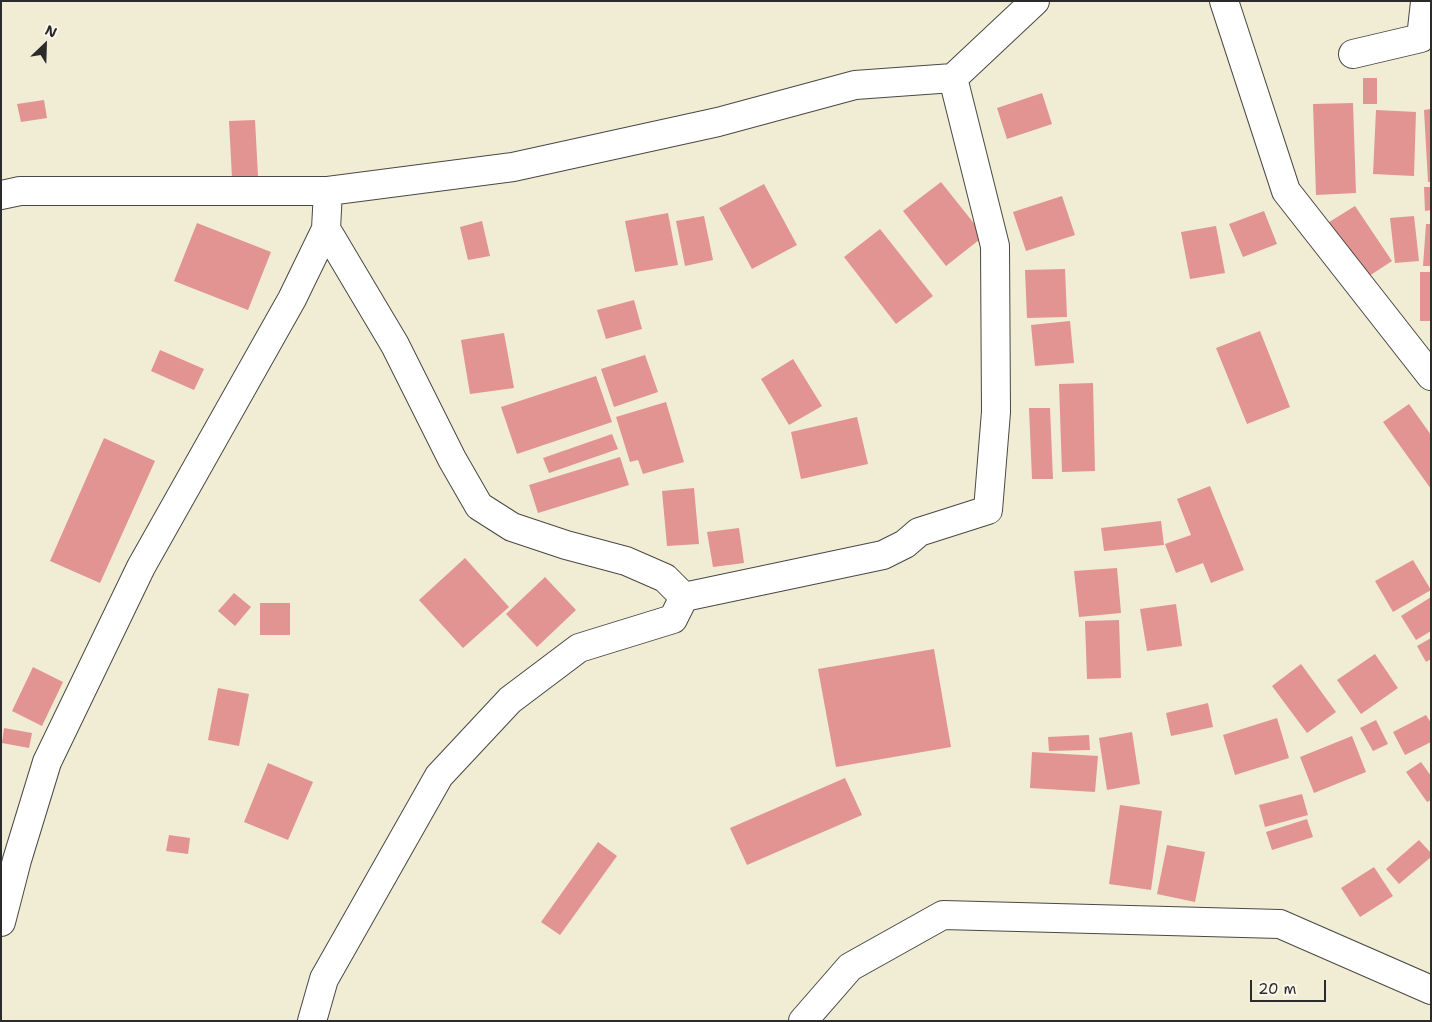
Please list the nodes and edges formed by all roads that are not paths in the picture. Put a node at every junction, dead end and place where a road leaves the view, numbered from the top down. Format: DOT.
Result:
graph roads {
  1 [pos="1035,1"];
  2 [pos="1224,1"];
  3 [pos="1424,2"];
  4 [pos="1431,2"];
  5 [pos="1353,54"];
  6 [pos="952,78"];
  7 [pos="7,190"];
  8 [pos="328,191"];
  9 [pos="326,229"];
  10 [pos="1431,376"];
  11 [pos="684,597"];
  12 [pos="1,922"];
  13 [pos="1431,990"];
  14 [pos="312,1021"];
  15 [pos="803,1021"];
  1 -- 6 [label="street"];
  2 -- 10 [label="street"];
  3 -- 4 [label="street"];
  3 -- 5 [label="street"];
  6 -- 8 [label="street"];
  6 -- 11 [label="street"];
  7 -- 8 [label="street"];
  8 -- 9 [label="street"];
  9 -- 11 [label="street"];
  9 -- 12 [label="street"];
  11 -- 14 [label="street"];
  13 -- 15 [label="street"];
}
